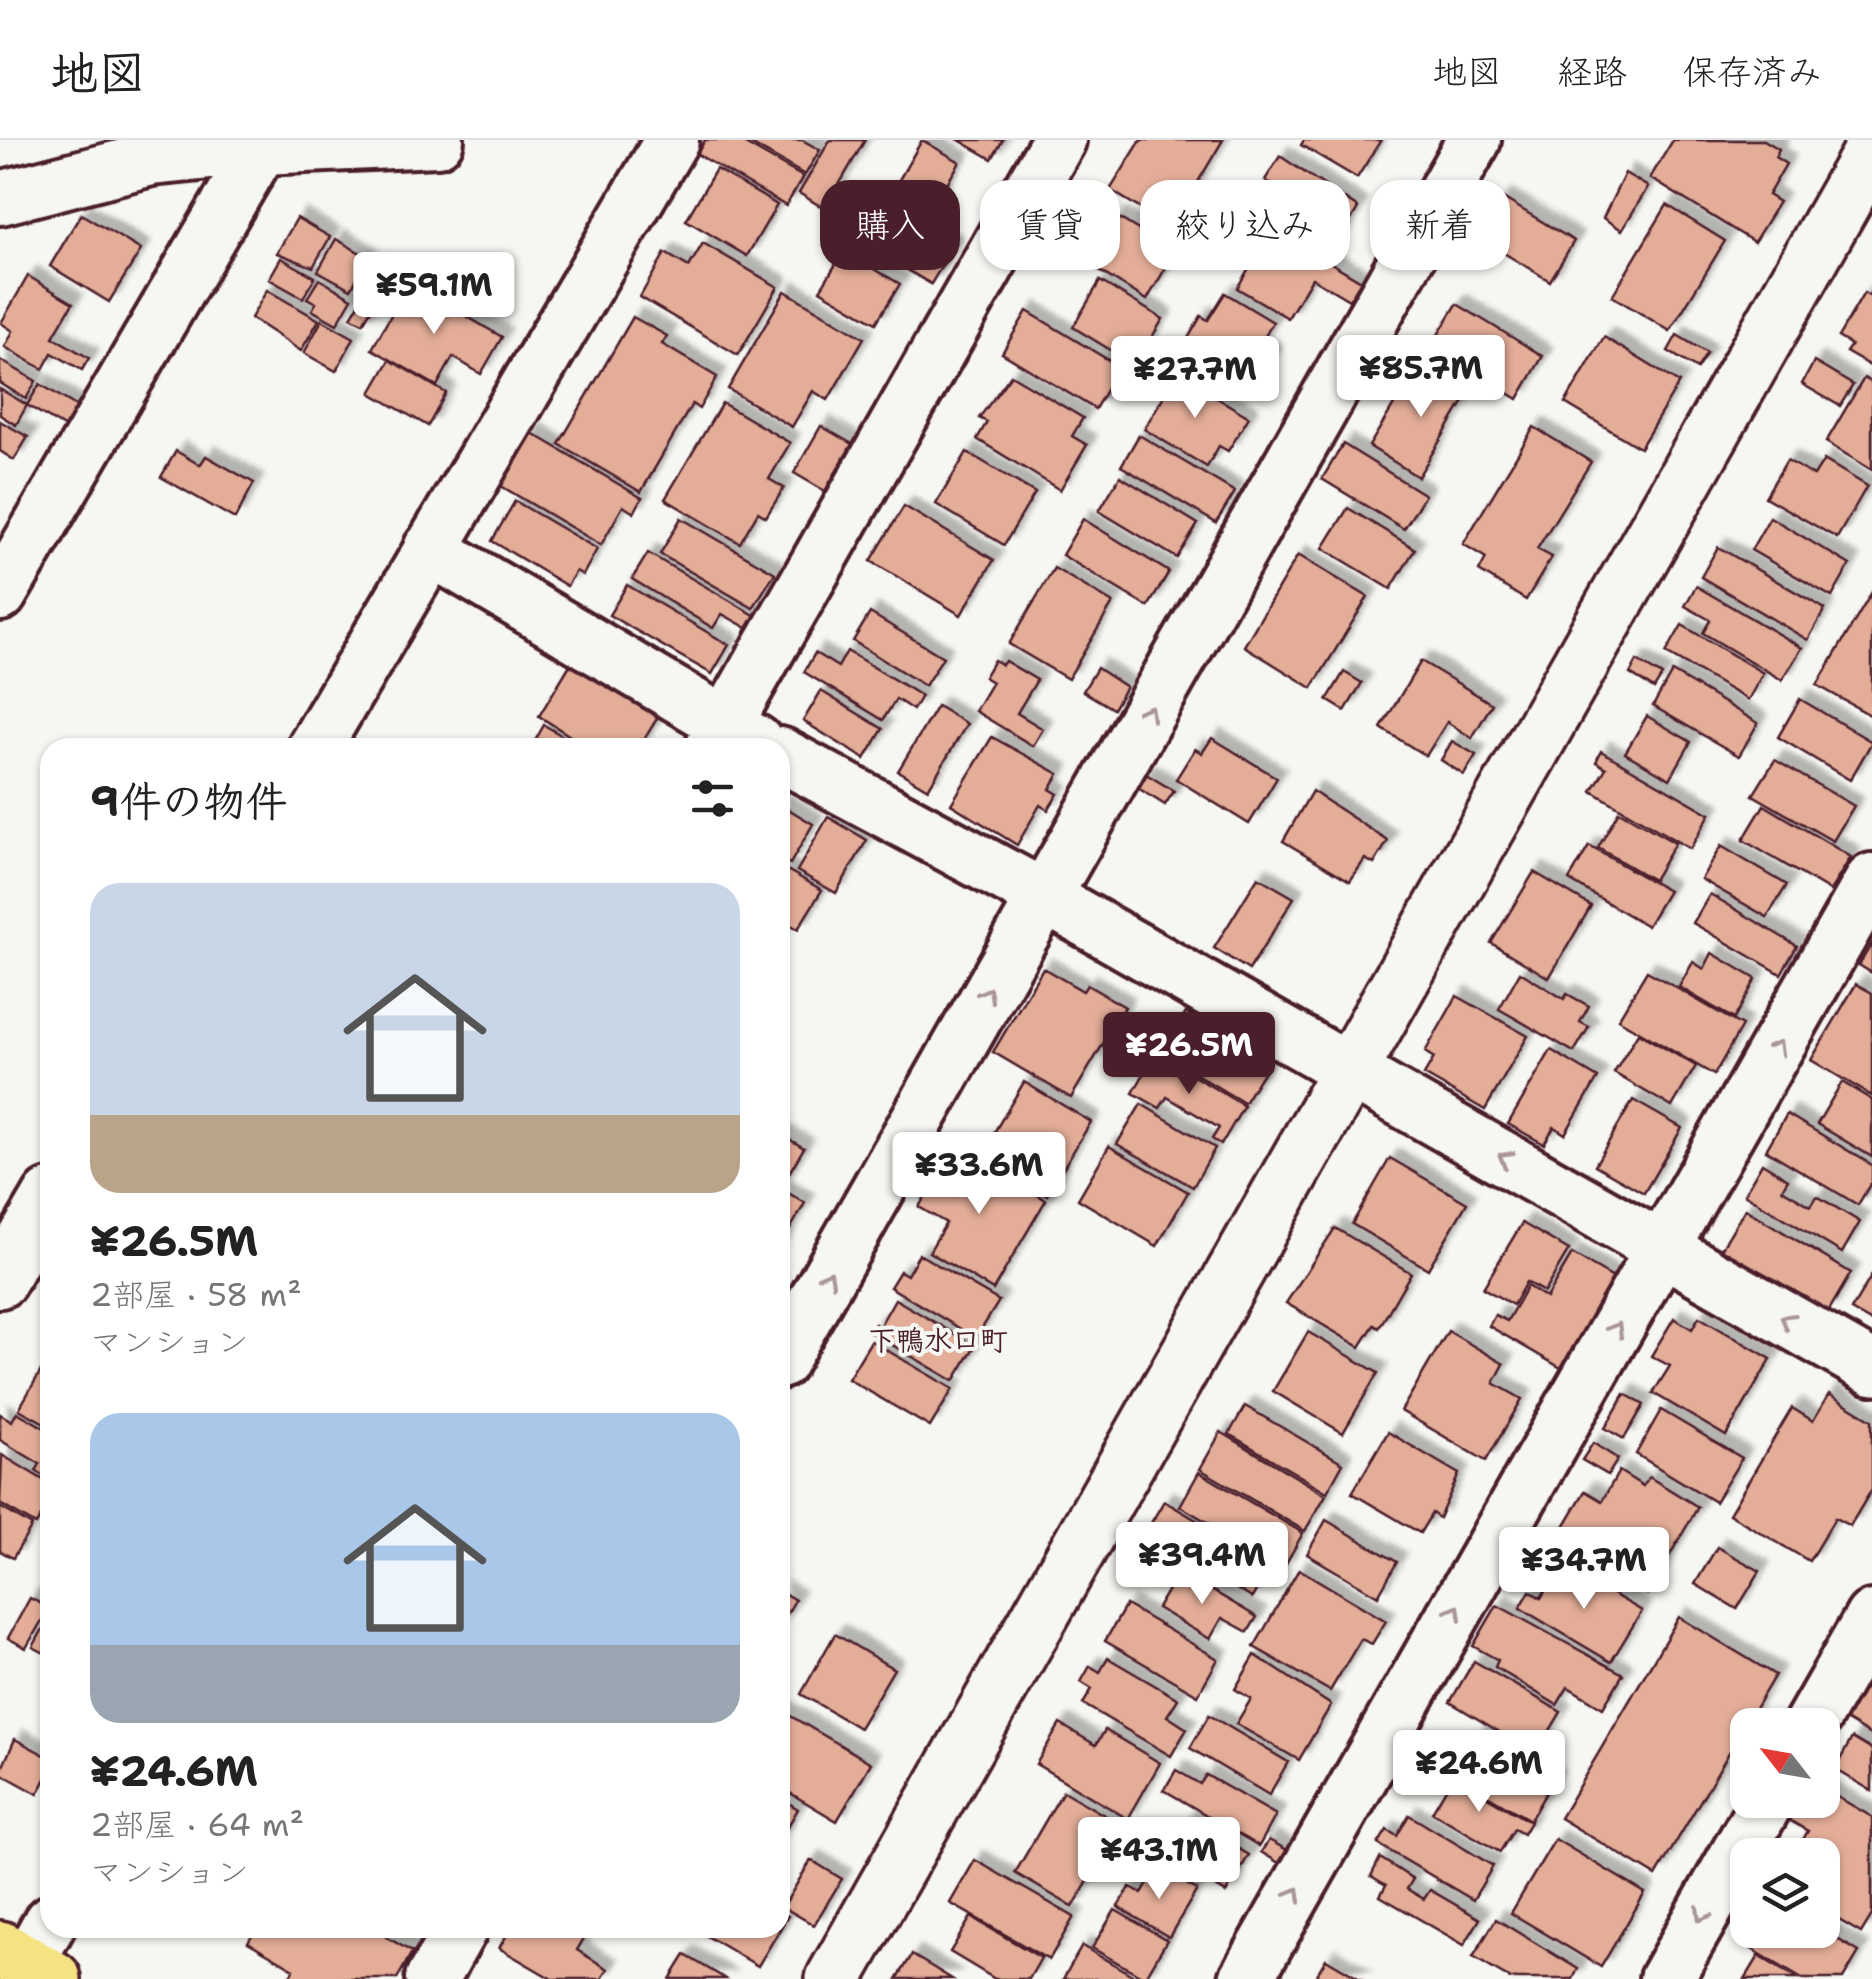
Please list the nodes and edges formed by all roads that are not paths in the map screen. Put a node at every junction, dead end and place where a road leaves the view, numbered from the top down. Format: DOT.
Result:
graph roads {
  1 [pos="437,140"];
  2 [pos="672,140"];
  3 [pos="1059,140"];
  4 [pos="1474,140"];
  5 [pos="1857,140"];
  6 [pos="261,148"];
  7 [pos="1872,149"];
  8 [pos="0,198"];
  9 [pos="430,550"];
  10 [pos="0,594"];
  11 [pos="320,738"];
  12 [pos="731,738"];
  13 [pos="735,738"];
  14 [pos="790,759"];
  15 [pos="1872,880"];
  16 [pos="1043,896"];
  17 [pos="1350,1069"];
  18 [pos="40,1213"];
  19 [pos="1662,1248"];
  20 [pos="0,1281"];
  21 [pos="790,1344"];
  22 [pos="1872,1368"];
  23 [pos="1872,1617"];
  24 [pos="1820,1708"];
  25 [pos="1758,1818"];
  26 [pos="455,1938"];
  27 [pos="432,1979"];
  28 [pos="834,1979"];
  29 [pos="1246,1979"];
  30 [pos="1666,1979"];
  1 -- 6 [label="street"];
  2 -- 9 [label="street"];
  3 -- 13 [label="street"];
  16 -- 4 [label="street, one-way"];
  5 -- 7 [label="street"];
  6 -- 8 [label="street"];
  6 -- 10 [label="street"];
  7 -- 17 [label="street"];
  9 -- 11 [label="street"];
  9 -- 12 [label="street"];
  14 -- 16 [label="street"];
  19 -- 15 [label="street, one-way"];
  16 -- 17 [label="street"];
  21 -- 16 [label="street, one-way"];
  19 -- 17 [label="street, one-way"];
  17 -- 28 [label="street"];
  18 -- 20 [label="street"];
  22 -- 19 [label="street, one-way"];
  29 -- 19 [label="street, one-way"];
  23 -- 24 [label="street"];
  25 -- 30 [label="street, one-way"];
  26 -- 27 [label="street"];
}
